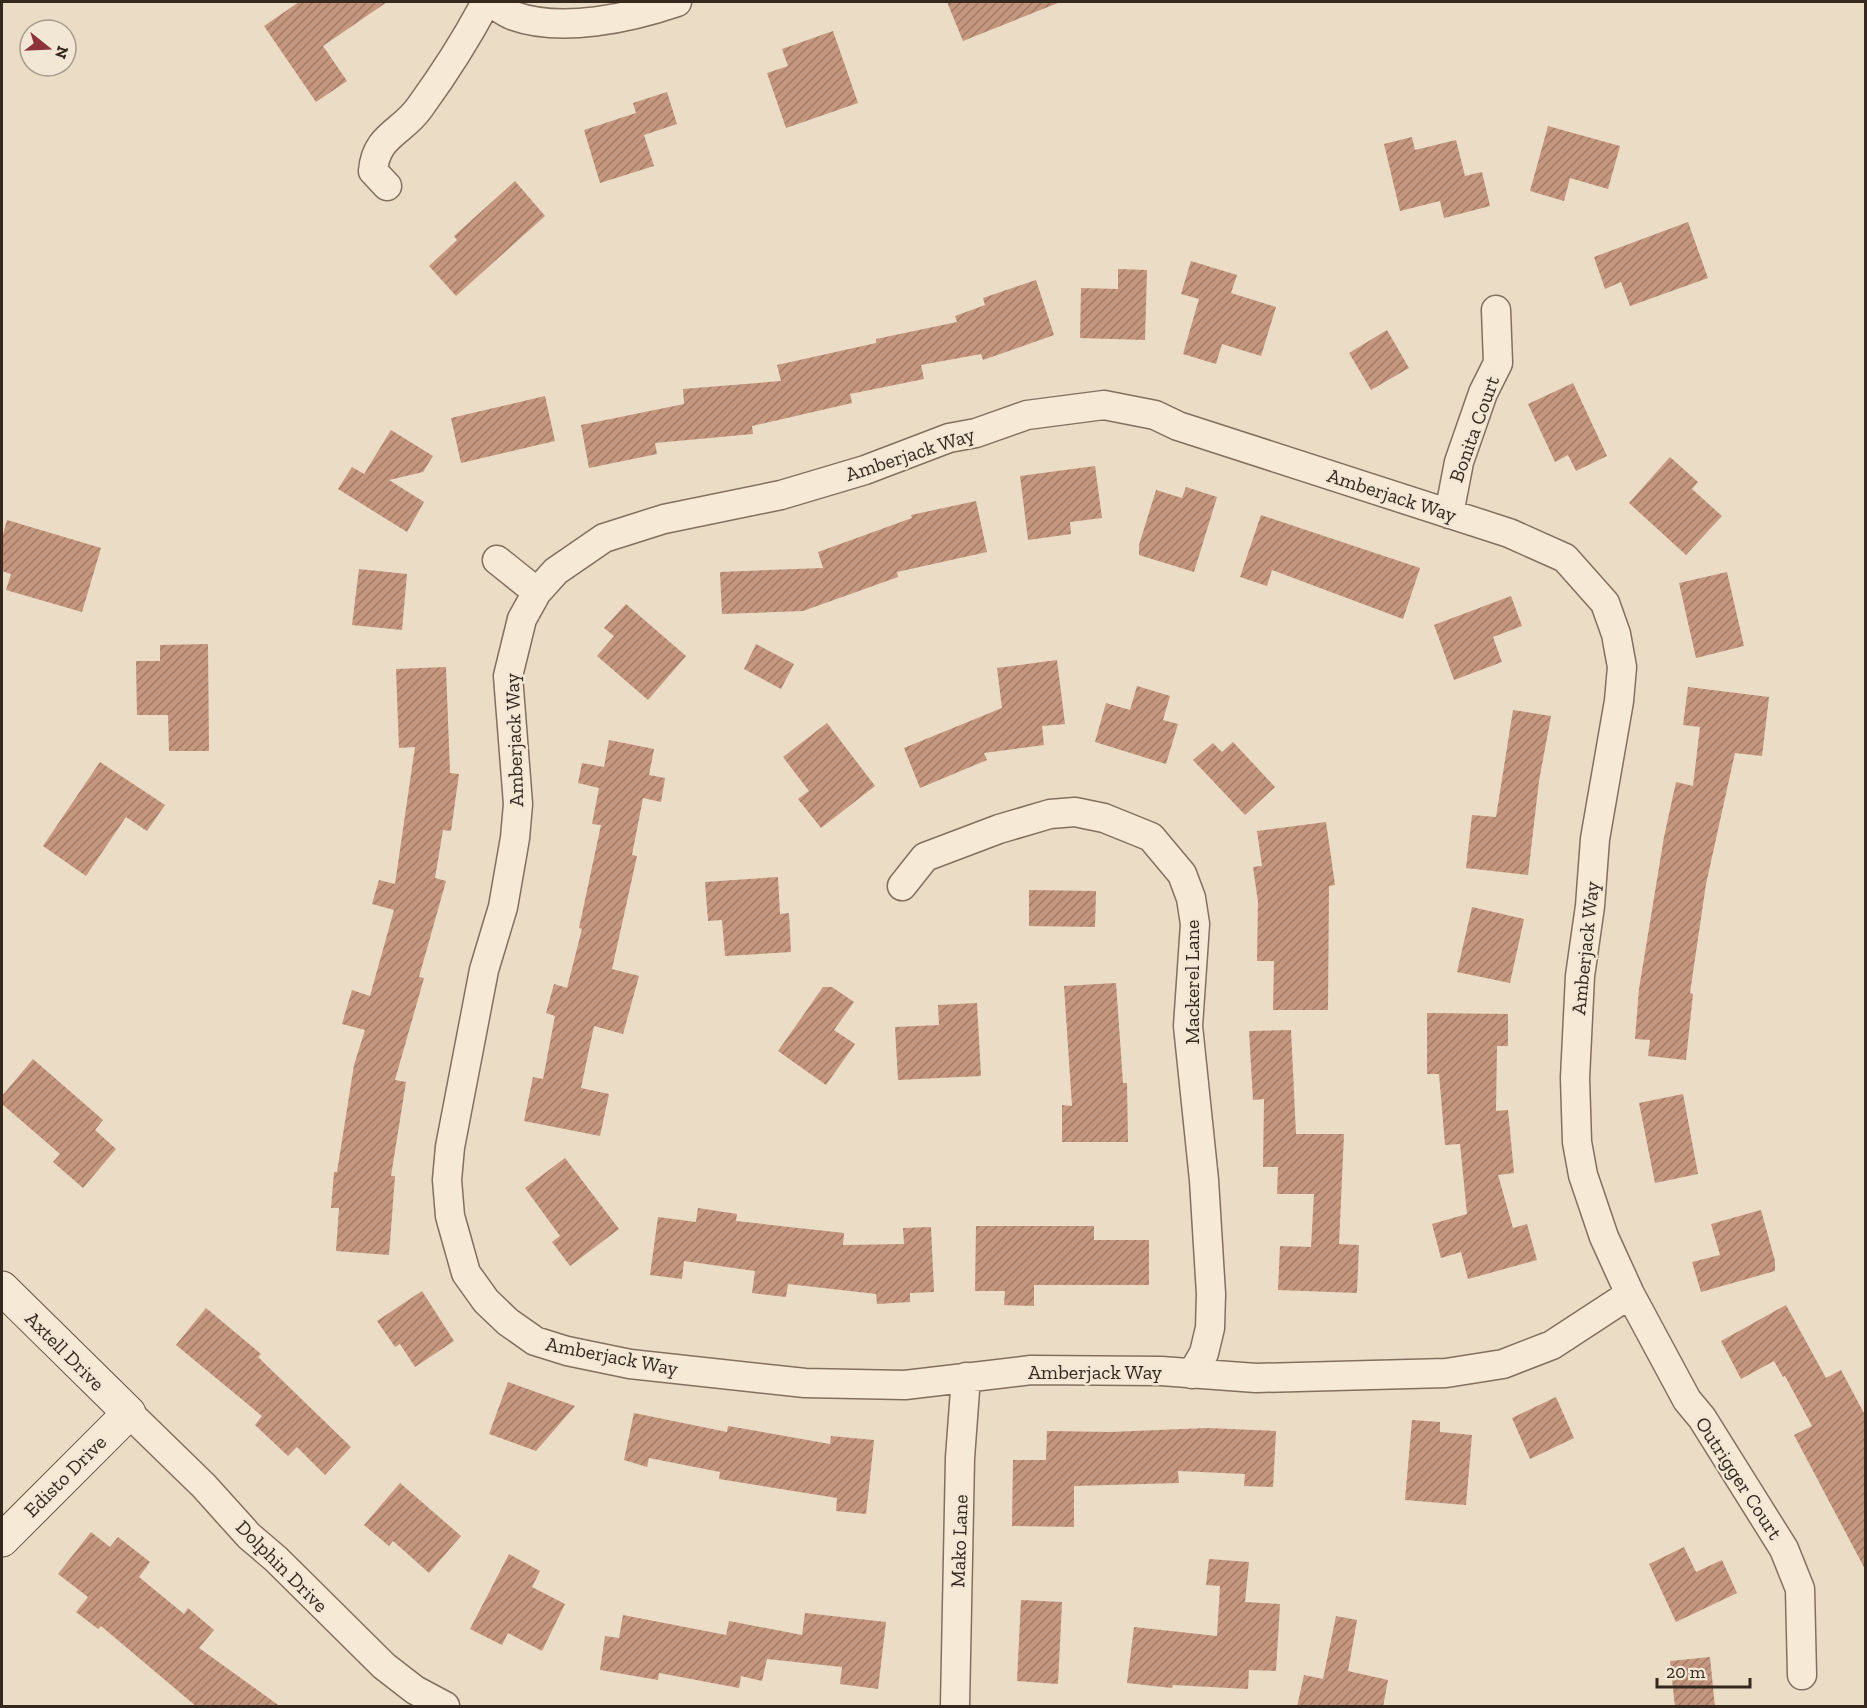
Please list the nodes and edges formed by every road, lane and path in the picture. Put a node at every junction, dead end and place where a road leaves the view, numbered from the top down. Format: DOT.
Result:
graph roads {
  1 [pos="488,2"];
  2 [pos="677,2"];
  3 [pos="387,186"];
  4 [pos="1496,310"];
  5 [pos="1449,514"];
  6 [pos="497,561"];
  7 [pos="537,592"];
  8 [pos="902,886"];
  9 [pos="2,1288"];
  10 [pos="1630,1294"];
  11 [pos="1192,1374"];
  12 [pos="966,1377"];
  13 [pos="129,1413"];
  14 [pos="2,1540"];
  15 [pos="1802,1676"];
  16 [pos="445,1707"];
  17 [pos="955,1707"];
  1 -- 2 [label="street"];
  1 -- 3 [label="street"];
  4 -- 5 [label="street, Bonita Court"];
  5 -- 7 [label="street, Amberjack Way"];
  5 -- 10 [label="street, Amberjack Way"];
  6 -- 7 [label="street"];
  7 -- 12 [label="street, Amberjack Way"];
  8 -- 11 [label="street, Mackerel Lane"];
  9 -- 13 [label="street, Axtell Drive"];
  10 -- 11 [label="street, Amberjack Way"];
  10 -- 15 [label="street, Outrigger Court"];
  11 -- 12 [label="street, Amberjack Way"];
  12 -- 17 [label="street, Mako Lane"];
  13 -- 14 [label="street, Edisto Drive"];
  13 -- 16 [label="street, Dolphin Drive"];
}
